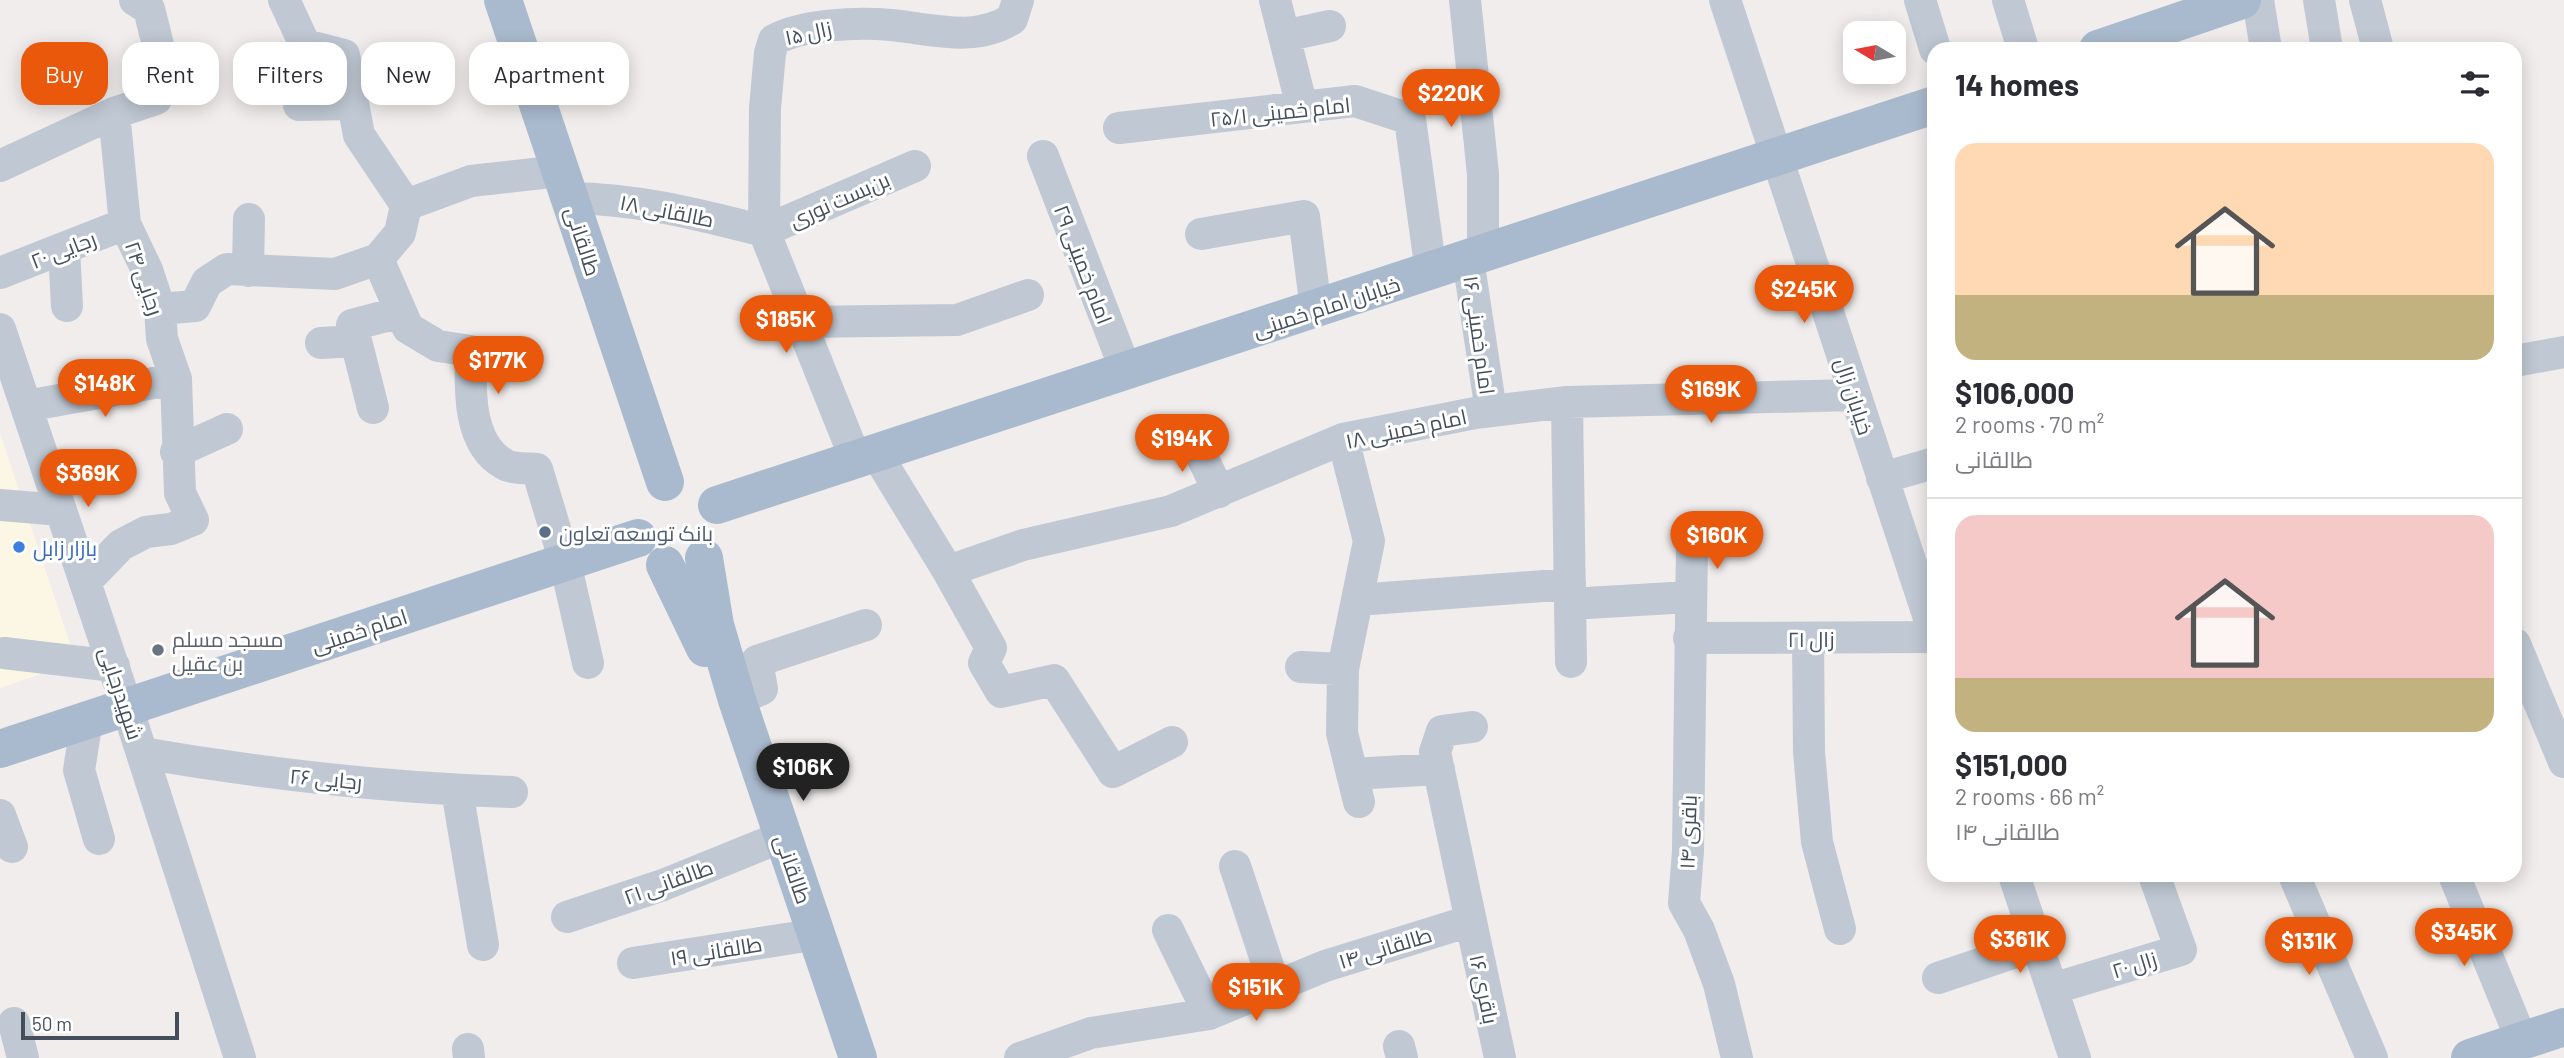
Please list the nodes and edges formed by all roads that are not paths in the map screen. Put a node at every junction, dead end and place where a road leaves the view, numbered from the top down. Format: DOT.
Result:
graph roads {
  1 [pos="284,0"];
  2 [pos="503,0"];
  3 [pos="1017,0"];
  4 [pos="1275,0"];
  5 [pos="1465,0"];
  6 [pos="1725,0"];
  7 [pos="1920,0"];
  8 [pos="2008,0"];
  9 [pos="2242,0"];
  10 [pos="2258,0"];
  11 [pos="2319,0"];
  12 [pos="2365,0"];
  13 [pos="148,3"];
  14 [pos="851,12"];
  15 [pos="1330,26"];
  16 [pos="1284,36"];
  17 [pos="2147,40"];
  18 [pos="1933,42"];
  19 [pos="2021,42"];
  20 [pos="2265,42"];
  21 [pos="2326,42"];
  22 [pos="2376,42"];
  23 [pos="347,104"];
  24 [pos="353,104"];
  25 [pos="1302,107"];
  26 [pos="1927,107"];
  27 [pos="114,113"];
  28 [pos="1119,128"];
  29 [pos="1043,156"];
  30 [pos="1776,159"];
  31 [pos="0,166"];
  32 [pos="915,166"];
  33 [pos="565,184"];
  34 [pos="406,205"];
  35 [pos="249,219"];
  36 [pos="125,224"];
  37 [pos="764,231"];
  38 [pos="1201,234"];
  39 [pos="64,248"];
  40 [pos="1476,257"];
  41 [pos="378,259"];
  42 [pos="248,271"];
  43 [pos="1431,272"];
  44 [pos="0,273"];
  45 [pos="1028,295"];
  46 [pos="67,306"];
  47 [pos="160,309"];
  48 [pos="1316,309"];
  49 [pos="401,312"];
  50 [pos="801,322"];
  51 [pos="0,329"];
  52 [pos="356,341"];
  53 [pos="321,343"];
  54 [pos="2562,358"];
  55 [pos="2522,361"];
  56 [pos="1126,372"];
  57 [pos="176,379"];
  58 [pos="15,393"];
  59 [pos="1855,395"];
  60 [pos="1567,401"];
  61 [pos="373,408"];
  62 [pos="1491,411"];
  63 [pos="227,429"];
  64 [pos="1191,434"];
  65 [pos="1343,439"];
  66 [pos="176,452"];
  67 [pos="866,456"];
  68 [pos="1927,465"];
  69 [pos="1882,478"];
  70 [pos="664,482"];
  71 [pos="1219,492"];
  72 [pos="0,505"];
  73 [pos="717,505"];
  74 [pos="61,510"];
  75 [pos="638,538"];
  76 [pos="1692,543"];
  77 [pos="705,558"];
  78 [pos="565,562"];
  79 [pos="665,565"];
  80 [pos="948,571"];
  81 [pos="85,582"];
  82 [pos="1570,594"];
  83 [pos="1689,597"];
  84 [pos="1357,600"];
  85 [pos="1927,614"];
  86 [pos="866,625"];
  87 [pos="1927,635"];
  88 [pos="1689,638"];
  89 [pos="1808,638"];
  90 [pos="4,653"];
  91 [pos="2522,661"];
  92 [pos="1572,662"];
  93 [pos="588,663"];
  94 [pos="114,666"];
  95 [pos="1301,667"];
  96 [pos="1343,669"];
  97 [pos="737,700"];
  98 [pos="127,707"];
  99 [pos="87,720"];
  100 [pos="1472,727"];
  101 [pos="1172,742"];
  102 [pos="0,749"];
  103 [pos="142,753"];
  104 [pos="2564,762"];
  105 [pos="1439,769"];
  106 [pos="457,790"];
  107 [pos="512,792"];
  108 [pos="0,815"];
  109 [pos="99,839"];
  110 [pos="769,842"];
  111 [pos="12,847"];
  112 [pos="1235,866"];
  113 [pos="2016,882"];
  114 [pos="2157,882"];
  115 [pos="2297,882"];
  116 [pos="2457,882"];
  117 [pos="567,917"];
  118 [pos="1471,921"];
  119 [pos="1840,929"];
  120 [pos="1168,930"];
  121 [pos="799,937"];
  122 [pos="2037,945"];
  123 [pos="483,946"];
  124 [pos="633,963"];
  125 [pos="1938,978"];
  126 [pos="1275,987"];
  127 [pos="2052,989"];
  128 [pos="1209,1014"];
  129 [pos="14,1023"];
  130 [pos="2564,1027"];
  131 [pos="2522,1041"];
  132 [pos="1073,1049"];
  133 [pos="23,1058"];
  134 [pos="240,1058"];
  135 [pos="840,1058"];
  136 [pos="858,1058"];
  137 [pos="1020,1058"];
  138 [pos="1500,1058"];
  139 [pos="1737,1058"];
  140 [pos="2075,1058"];
  141 [pos="2372,1058"];
  142 [pos="2470,1058"];
  1 -- 24 [label="street"];
  2 -- 33 [label="main road, طالقانی"];
  3 -- 14 [label="street, زال ۱۵"];
  4 -- 16 [label="street"];
  5 -- 40 [label="street, امام خمینی ۱۶"];
  6 -- 30 [label="street, خیابان زال"];
  7 -- 18 [label="street"];
  8 -- 19 [label="street"];
  9 -- 17 [label="main road"];
  10 -- 20 [label="street"];
  11 -- 21 [label="street"];
  12 -- 22 [label="street"];
  13 -- 27 [label="street"];
  14 -- 37 [label="street, زال ۱۵"];
  15 -- 16 [label="street"];
  16 -- 25 [label="street"];
  23 -- 24 [label="street"];
  24 -- 34 [label="street"];
  25 -- 28 [label="street, امام خمینی ۲۵/۱"];
  25 -- 43 [label="street, امام خمینی ۲۵/۱"];
  26 -- 30 [label="main road, خیابان امام خمینی"];
  27 -- 31 [label="street"];
  27 -- 36 [label="street, رجایی ۲۴"];
  29 -- 56 [label="street, امام خمینی ۲۹"];
  30 -- 40 [label="main road, خیابان امام خمینی"];
  30 -- 59 [label="street, خیابان زال"];
  32 -- 37 [label="street, بن‌بست نوری"];
  33 -- 34 [label="street, طالقانی ۱۸"];
  33 -- 37 [label="street, طالقانی ۱۸"];
  33 -- 70 [label="main road, طالقانی"];
  34 -- 41 [label="street"];
  35 -- 42 [label="street"];
  36 -- 39 [label="street, رجایی ۲۰"];
  36 -- 47 [label="street, رجایی ۲۴"];
  37 -- 50 [label="street"];
  38 -- 48 [label="street"];
  39 -- 44 [label="street, رجایی ۲۰"];
  39 -- 46 [label="street"];
  40 -- 43 [label="main road, خیابان امام خمینی"];
  40 -- 62 [label="street, امام خمینی ۱۶"];
  41 -- 42 [label="street"];
  41 -- 49 [label="street"];
  42 -- 47 [label="street"];
  43 -- 48 [label="main road, خیابان امام خمینی"];
  45 -- 50 [label="street"];
  47 -- 57 [label="street, رجایی ۲۴"];
  48 -- 56 [label="main road, خیابان امام خمینی"];
  49 -- 52 [label="street"];
  49 -- 78 [label="street"];
  50 -- 67 [label="street"];
  51 -- 58 [label="street, شهیدرجایی"];
  52 -- 53 [label="street"];
  52 -- 61 [label="street"];
  54 -- 55 [label="street"];
  56 -- 67 [label="main road, خیابان امام خمینی"];
  57 -- 58 [label="street"];
  57 -- 66 [label="street, رجایی ۲۴"];
  58 -- 74 [label="street, شهیدرجایی"];
  59 -- 60 [label="street, امام خمینی ۱۸"];
  59 -- 69 [label="street, خیابان زال"];
  60 -- 62 [label="street, امام خمینی ۱۸"];
  60 -- 82 [label="street"];
  62 -- 65 [label="street, امام خمینی ۱۸"];
  63 -- 66 [label="street"];
  64 -- 71 [label="street"];
  65 -- 71 [label="street, امام خمینی ۱۸"];
  65 -- 84 [label="street"];
  66 -- 81 [label="street, رجایی ۲۴"];
  67 -- 73 [label="main road, خیابان امام خمینی"];
  67 -- 80 [label="street"];
  68 -- 69 [label="street"];
  69 -- 85 [label="street, خیابان زال"];
  70 -- 73 [label="main road"];
  70 -- 75 [label="main road"];
  71 -- 80 [label="street, امام خمینی ۱۸"];
  72 -- 74 [label="street"];
  73 -- 77 [label="main road"];
  74 -- 81 [label="street, شهیدرجایی"];
  75 -- 78 [label="main road, امام خمینی"];
  75 -- 79 [label="main road"];
  76 -- 83 [label="street, باقری ۱۴"];
  77 -- 79 [label="main road"];
  77 -- 97 [label="main road, طالقانی"];
  78 -- 93 [label="street"];
  78 -- 98 [label="main road, امام خمینی"];
  79 -- 110 [label="main road, طالقانی"];
  80 -- 101 [label="street"];
  81 -- 94 [label="street, شهیدرجایی"];
  82 -- 83 [label="street"];
  82 -- 84 [label="street"];
  82 -- 92 [label="street"];
  83 -- 88 [label="street, باقری ۱۴"];
  84 -- 96 [label="street"];
  86 -- 97 [label="street"];
  87 -- 89 [label="street, زال ۲۱"];
  88 -- 89 [label="street, زال ۲۱"];
  88 -- 139 [label="street, باقری ۱۴"];
  89 -- 119 [label="street"];
  90 -- 94 [label="street"];
  91 -- 104 [label="street"];
  94 -- 98 [label="street, شهیدرجایی"];
  95 -- 96 [label="street"];
  96 -- 105 [label="street"];
  97 -- 136 [label="main road, طالقانی"];
  98 -- 99 [label="main road, امام خمینی"];
  98 -- 103 [label="street, شهیدرجایی"];
  99 -- 102 [label="main road, امام خمینی"];
  99 -- 109 [label="street"];
  100 -- 105 [label="street, باقری ۱۶"];
  103 -- 106 [label="street, رجایی ۲۶"];
  103 -- 134 [label="street, شهیدرجایی"];
  105 -- 118 [label="street, باقری ۱۶"];
  106 -- 107 [label="street, رجایی ۲۶"];
  106 -- 123 [label="street"];
  108 -- 111 [label="street"];
  110 -- 117 [label="street, طالقانی ۲۱"];
  110 -- 121 [label="main road, طالقانی"];
  112 -- 126 [label="street"];
  113 -- 122 [label="street"];
  114 -- 127 [label="street, زال ۲۰"];
  115 -- 141 [label="street"];
  116 -- 131 [label="street"];
  118 -- 126 [label="street, طالقانی ۱۴"];
  118 -- 138 [label="street, باقری ۱۶"];
  120 -- 128 [label="street"];
  121 -- 124 [label="street, طالقانی ۱۹"];
  121 -- 135 [label="main road, طالقانی"];
  122 -- 125 [label="street"];
  122 -- 127 [label="street"];
  126 -- 128 [label="street, طالقانی ۱۴"];
  127 -- 140 [label="street"];
  128 -- 132 [label="street, طالقانی ۱۴"];
  129 -- 133 [label="street"];
  130 -- 131 [label="main road"];
  131 -- 142 [label="main road"];
  132 -- 137 [label="street, طالقانی ۱۴"];
}
